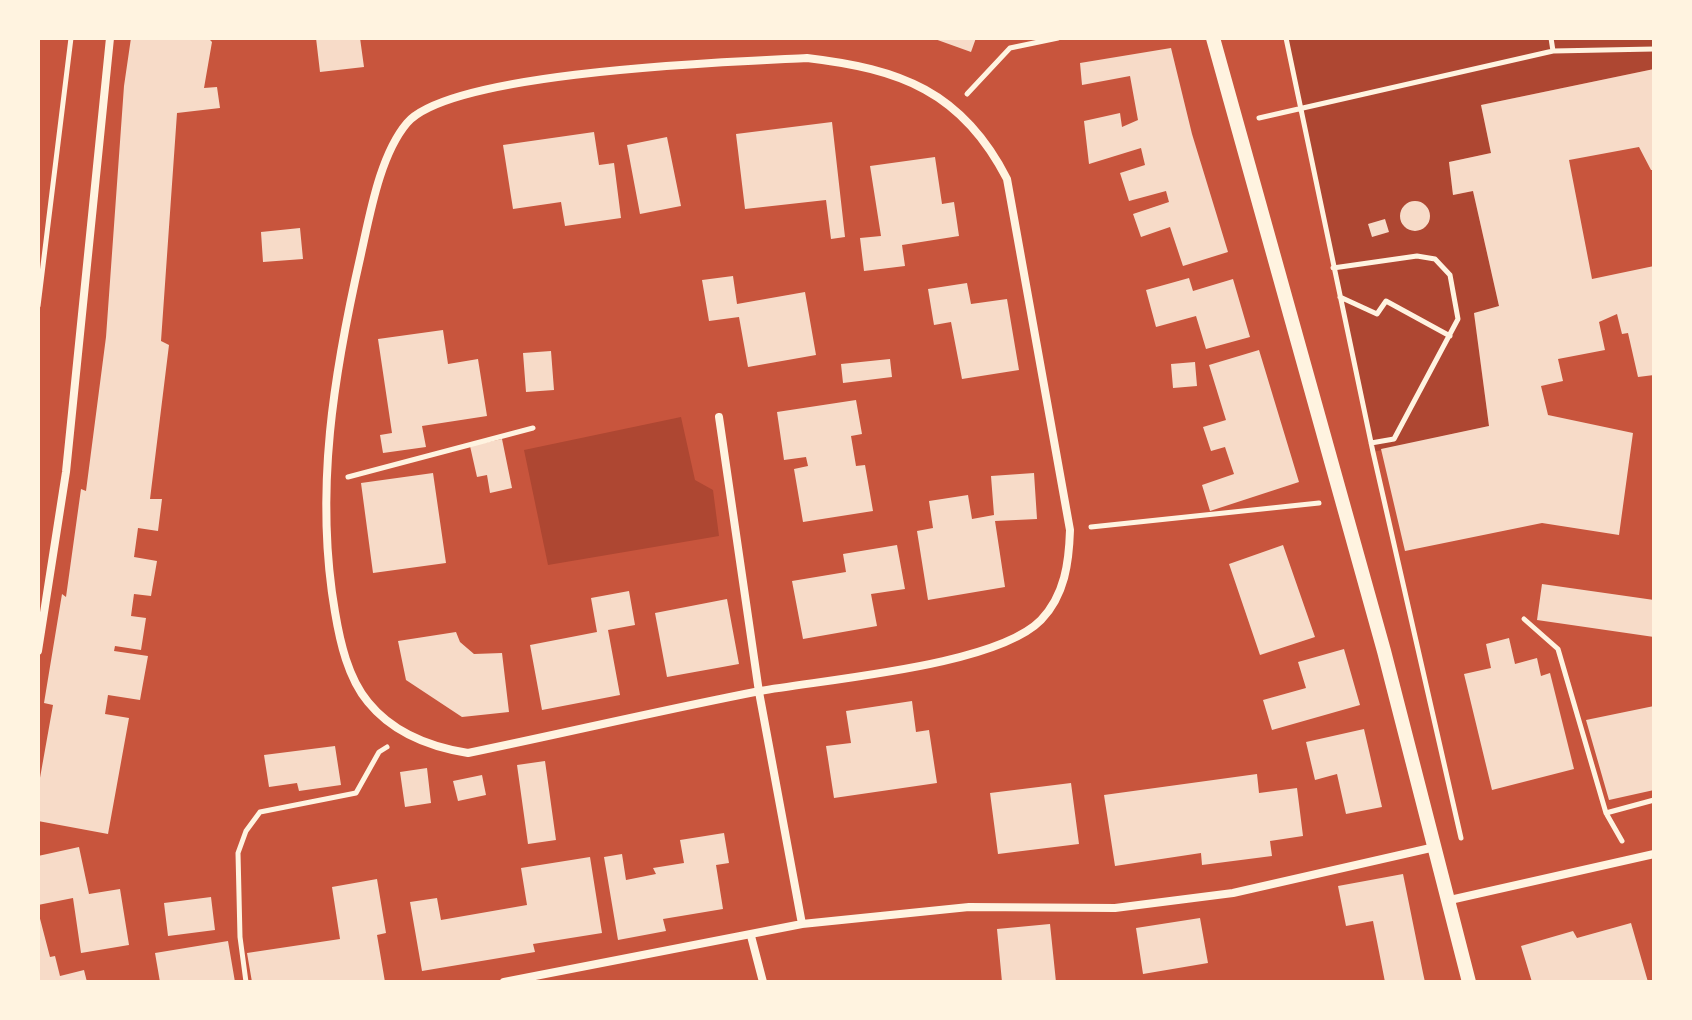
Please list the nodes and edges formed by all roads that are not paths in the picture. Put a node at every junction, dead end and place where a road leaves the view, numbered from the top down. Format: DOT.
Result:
graph roads {
  1 [pos="110,38"];
  2 [pos="1213,38"];
  3 [pos="719,417"];
  4 [pos="38,651"];
  5 [pos="759,692"];
  6 [pos="1435,847"];
  7 [pos="1654,854"];
  8 [pos="1450,900"];
  9 [pos="802,924"];
  10 [pos="751,936"];
  11 [pos="504,982"];
  12 [pos="763,982"];
  13 [pos="1469,982"];
  1 -- 4 [label="street"];
  2 -- 6 [label="street"];
  3 -- 5 [label="street"];
  5 -- 5 [label="street"];
  5 -- 9 [label="street"];
  6 -- 8 [label="street"];
  6 -- 9 [label="street"];
  7 -- 8 [label="street"];
  8 -- 13 [label="street"];
  9 -- 10 [label="street"];
  10 -- 11 [label="street"];
  10 -- 12 [label="street"];
}
